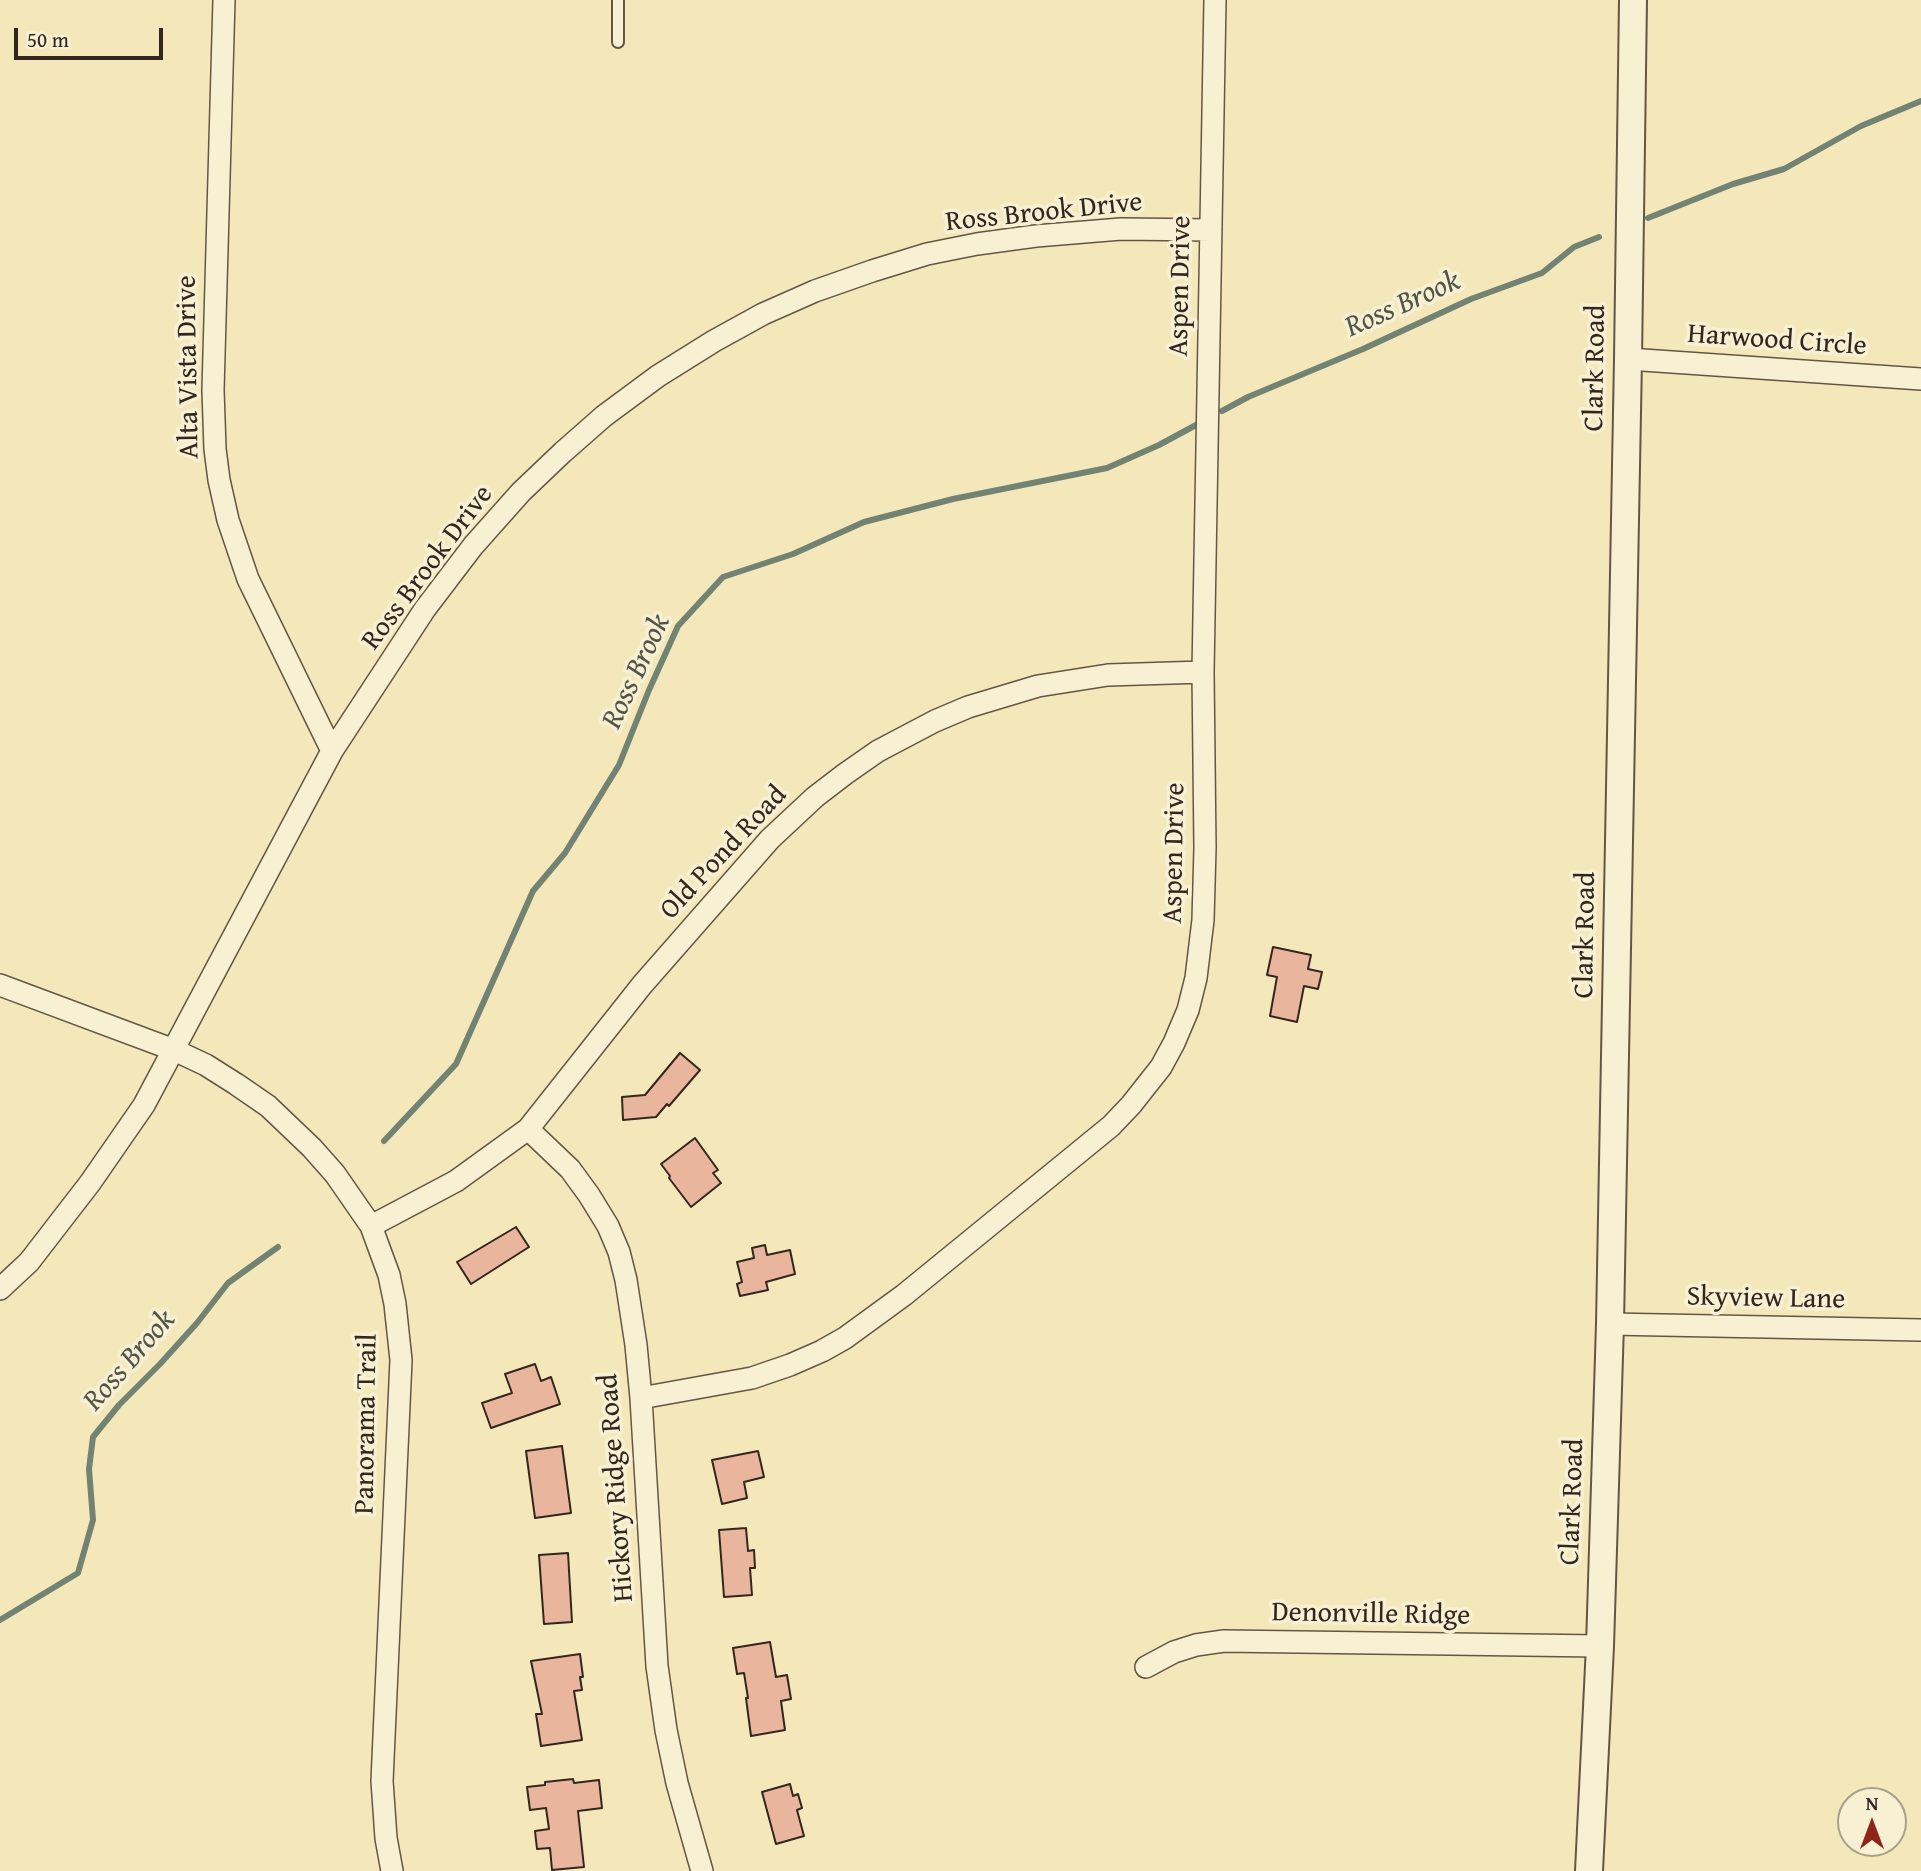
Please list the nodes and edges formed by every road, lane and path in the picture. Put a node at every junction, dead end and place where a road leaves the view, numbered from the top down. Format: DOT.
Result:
graph roads {
  1 [pos="224,0"];
  2 [pos="618,0"];
  3 [pos="1215,0"];
  4 [pos="1633,0"];
  5 [pos="618,42"];
  6 [pos="1211,230"];
  7 [pos="1628,359"];
  8 [pos="1921,379"];
  9 [pos="1203,673"];
  10 [pos="332,751"];
  11 [pos="0,985"];
  12 [pos="174,1050"];
  13 [pos="528,1129"];
  14 [pos="371,1226"];
  15 [pos="0,1289"];
  16 [pos="1610,1324"];
  17 [pos="1921,1330"];
  18 [pos="641,1398"];
  19 [pos="1600,1646"];
  20 [pos="1146,1667"];
  21 [pos="392,1871"];
  22 [pos="702,1871"];
  23 [pos="1589,1871"];
  1 -- 10 [label="street, Alta Vista Drive"];
  2 -- 5 [label="lane"];
  3 -- 6 [label="street, Aspen Drive"];
  4 -- 7 [label="street, Clark Road"];
  6 -- 9 [label="street, Aspen Drive"];
  6 -- 10 [label="street, Ross Brook Drive"];
  7 -- 8 [label="street, Harwood Circle"];
  7 -- 16 [label="street, Clark Road"];
  9 -- 13 [label="street, Old Pond Road"];
  9 -- 18 [label="street, Aspen Drive"];
  10 -- 12 [label="street, Ross Brook Drive"];
  11 -- 12 [label="street, Panorama Trail"];
  12 -- 14 [label="street, Panorama Trail"];
  12 -- 15 [label="street, Ross Brook Drive"];
  13 -- 14 [label="street, Old Pond Road"];
  13 -- 18 [label="street, Hickory Ridge Road"];
  14 -- 21 [label="street, Panorama Trail"];
  16 -- 17 [label="street, Skyview Lane"];
  16 -- 19 [label="street, Clark Road"];
  18 -- 22 [label="street, Hickory Ridge Road"];
  19 -- 20 [label="street, Denonville Ridge"];
  19 -- 23 [label="street, Clark Road"];
}
